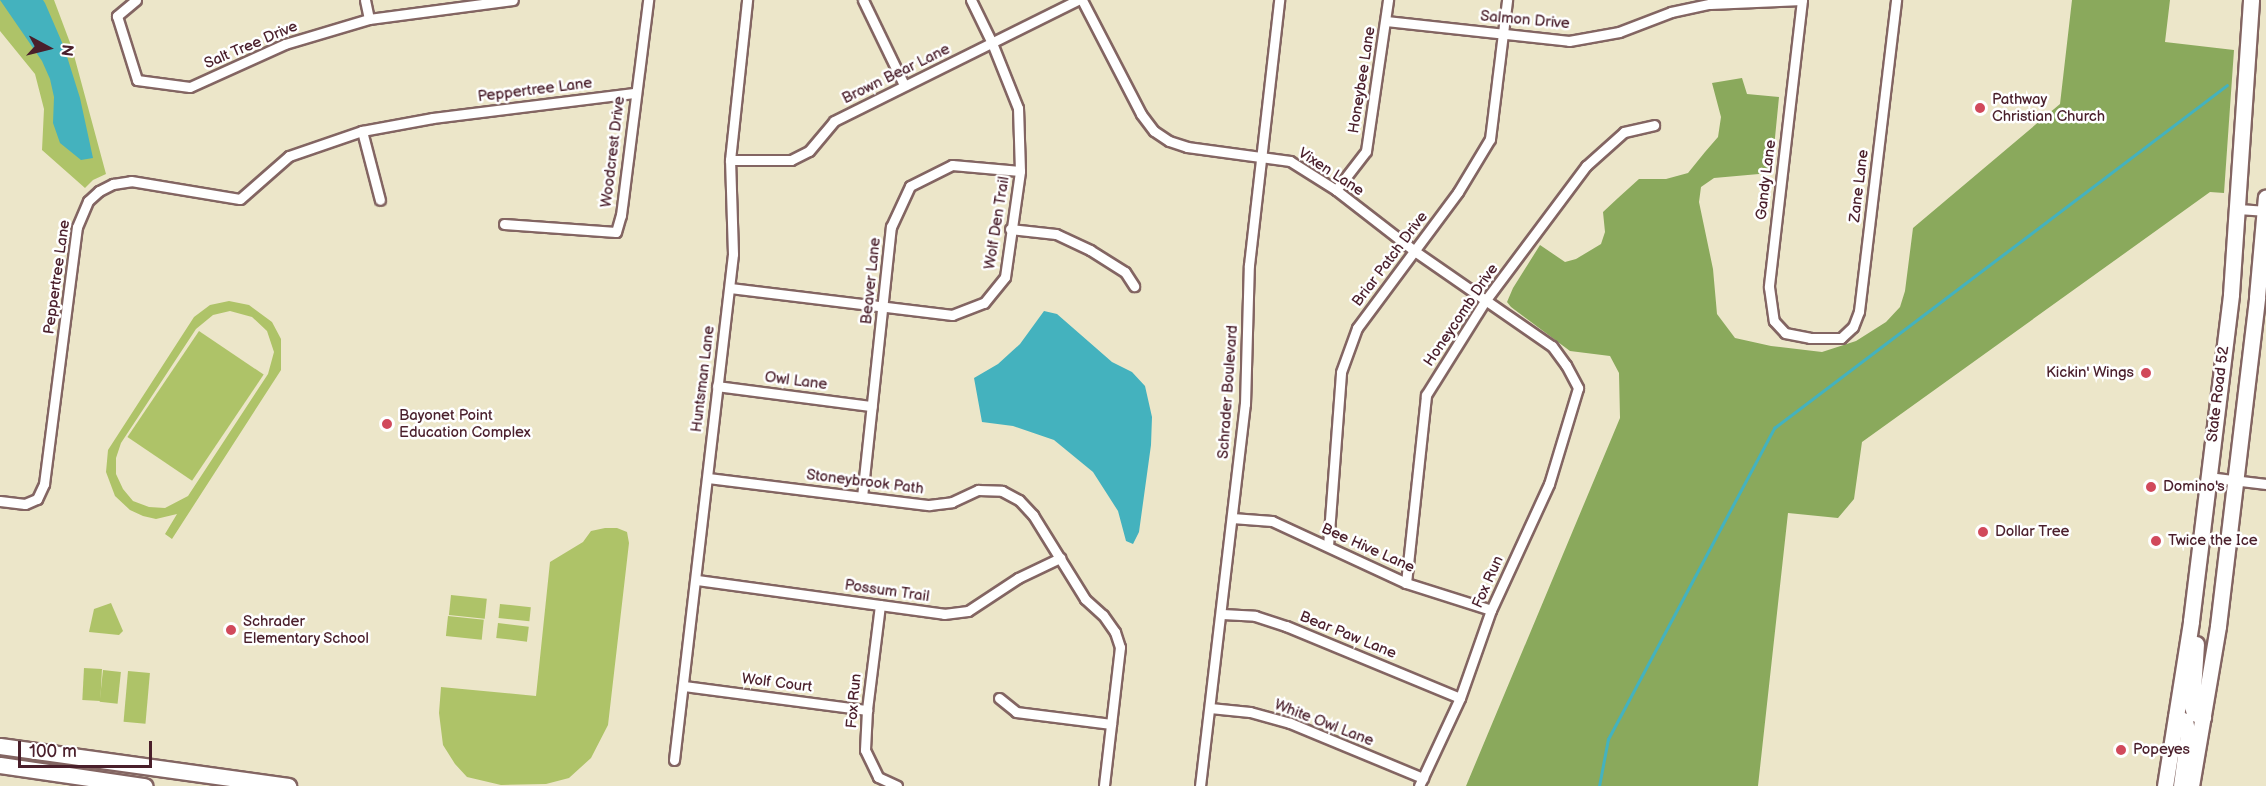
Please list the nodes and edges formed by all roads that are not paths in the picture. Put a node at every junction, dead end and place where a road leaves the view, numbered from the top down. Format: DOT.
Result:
graph roads {
  1 [pos="135,0"];
  2 [pos="365,0"];
  3 [pos="513,0"];
  4 [pos="648,0"];
  5 [pos="747,0"];
  6 [pos="863,0"];
  7 [pos="971,0"];
  8 [pos="1080,0"];
  9 [pos="1279,0"];
  10 [pos="1388,0"];
  11 [pos="1507,0"];
  12 [pos="1802,0"];
  13 [pos="1896,0"];
  14 [pos="2251,0"];
  15 [pos="369,19"];
  16 [pos="1386,21"];
  17 [pos="1503,33"];
  18 [pos="992,43"];
  19 [pos="904,85"];
  20 [pos="635,93"];
  21 [pos="1654,125"];
  22 [pos="362,131"];
  23 [pos="1263,157"];
  24 [pos="730,160"];
  25 [pos="1020,171"];
  26 [pos="1336,190"];
  27 [pos="380,200"];
  28 [pos="2266,207"];
  29 [pos="2239,208"];
  30 [pos="504,224"];
  31 [pos="1010,229"];
  32 [pos="1416,252"];
  33 [pos="1134,286"];
  34 [pos="730,288"];
  35 [pos="1485,301"];
  36 [pos="883,307"];
  37 [pos="1810,338"];
  38 [pos="717,386"];
  39 [pos="1578,388"];
  40 [pos="872,406"];
  41 [pos="2208,477"];
  42 [pos="708,478"];
  43 [pos="2234,480"];
  44 [pos="2266,484"];
  45 [pos="862,497"];
  46 [pos="0,501"];
  47 [pos="1232,518"];
  48 [pos="1328,546"];
  49 [pos="1060,558"];
  50 [pos="697,580"];
  51 [pos="1406,583"];
  52 [pos="880,605"];
  53 [pos="1491,610"];
  54 [pos="1222,614"];
  55 [pos="2191,627"];
  56 [pos="684,686"];
  57 [pos="999,698"];
  58 [pos="1460,698"];
  59 [pos="1210,708"];
  60 [pos="867,710"];
  61 [pos="2176,717"];
  62 [pos="2203,717"];
  63 [pos="1111,724"];
  64 [pos="0,746"];
  65 [pos="674,760"];
  66 [pos="0,765"];
  67 [pos="1421,782"];
  68 [pos="144,786"];
  69 [pos="288,786"];
  70 [pos="897,786"];
  71 [pos="1104,786"];
  72 [pos="1200,786"];
  73 [pos="2165,786"];
  74 [pos="2181,786"];
  75 [pos="2192,786"];
  1 -- 15 [label="street, Salt Tree Drive"];
  2 -- 15 [label="street"];
  3 -- 15 [label="street, Salt Tree Drive"];
  4 -- 20 [label="street, Woodcrest Drive"];
  5 -- 24 [label="street, Huntsman Lane"];
  6 -- 19 [label="street"];
  7 -- 18 [label="street, Wolf Den Trail"];
  8 -- 18 [label="street, Brown Bear Lane"];
  8 -- 23 [label="street, Vixen Lane"];
  9 -- 23 [label="street, Schrader Boulevard"];
  10 -- 16 [label="street, Honeybee Lane"];
  11 -- 17 [label="street, Briar Patch Drive"];
  12 -- 17 [label="street, Salmon Drive"];
  12 -- 37 [label="street, Gandy Lane"];
  13 -- 37 [label="street, Zane Lane"];
  14 -- 29 [label="main road, State Road 52"];
  16 -- 17 [label="street, Salmon Drive"];
  16 -- 26 [label="street, Honeybee Lane"];
  17 -- 32 [label="street, Briar Patch Drive"];
  18 -- 19 [label="street, Brown Bear Lane"];
  18 -- 25 [label="street, Wolf Den Trail"];
  19 -- 24 [label="street, Brown Bear Lane"];
  20 -- 22 [label="street, Peppertree Lane"];
  20 -- 30 [label="street, Woodcrest Drive"];
  21 -- 35 [label="street, Honeycomb Drive"];
  22 -- 27 [label="street"];
  22 -- 46 [label="street, Peppertree Lane"];
  23 -- 26 [label="street, Vixen Lane"];
  23 -- 47 [label="street, Schrader Boulevard"];
  24 -- 34 [label="street, Huntsman Lane"];
  25 -- 31 [label="street, Wolf Den Trail"];
  25 -- 36 [label="street, Beaver Lane"];
  26 -- 32 [label="street, Vixen Lane"];
  28 -- 29 [label="street"];
  28 -- 43 [label="main road, State Road 52"];
  29 -- 41 [label="main road, State Road 52"];
  31 -- 33 [label="street"];
  31 -- 36 [label="street, Wolf Den Trail"];
  32 -- 35 [label="street, Vixen Lane"];
  32 -- 48 [label="street, Briar Patch Drive"];
  34 -- 36 [label="street, Wolf Den Trail"];
  34 -- 38 [label="street, Huntsman Lane"];
  35 -- 39 [label="street, Vixen Lane"];
  35 -- 51 [label="street, Honeycomb Drive"];
  36 -- 40 [label="street, Beaver Lane"];
  38 -- 40 [label="street, Owl Lane"];
  38 -- 42 [label="street, Huntsman Lane"];
  39 -- 53 [label="street, Fox Run"];
  40 -- 45 [label="street, Beaver Lane"];
  41 -- 43 [label="street"];
  41 -- 55 [label="main road, State Road 52"];
  42 -- 45 [label="street, Stoneybrook Path"];
  42 -- 50 [label="street, Huntsman Lane"];
  43 -- 44 [label="street"];
  43 -- 62 [label="main road, State Road 52"];
  45 -- 49 [label="street, Stoneybrook Path"];
  47 -- 48 [label="street, Bee Hive Lane"];
  47 -- 54 [label="street, Schrader Boulevard"];
  48 -- 51 [label="street, Bee Hive Lane"];
  49 -- 52 [label="street, Possum Trail"];
  49 -- 63 [label="street, Stoneybrook Path"];
  50 -- 52 [label="street, Possum Trail"];
  50 -- 56 [label="street, Huntsman Lane"];
  51 -- 53 [label="street, Bee Hive Lane"];
  52 -- 60 [label="street, Fox Run"];
  53 -- 58 [label="street, Fox Run"];
  54 -- 58 [label="street, Bear Paw Lane"];
  54 -- 59 [label="street, Schrader Boulevard"];
  55 -- 61 [label="main road, State Road 52"];
  55 -- 62 [label="main road"];
  56 -- 60 [label="street, Wolf Court"];
  56 -- 65 [label="street, Huntsman Lane"];
  57 -- 63 [label="street"];
  58 -- 67 [label="street, Fox Run"];
  59 -- 67 [label="street, White Owl Lane"];
  59 -- 72 [label="street, Schrader Boulevard"];
  60 -- 70 [label="street, Fox Run"];
  61 -- 73 [label="main road, State Road 52"];
  61 -- 74 [label="main road"];
  62 -- 75 [label="main road, State Road 52"];
  63 -- 71 [label="street, Stoneybrook Path"];
  64 -- 69 [label="main road"];
  66 -- 68 [label="main road"];
}
